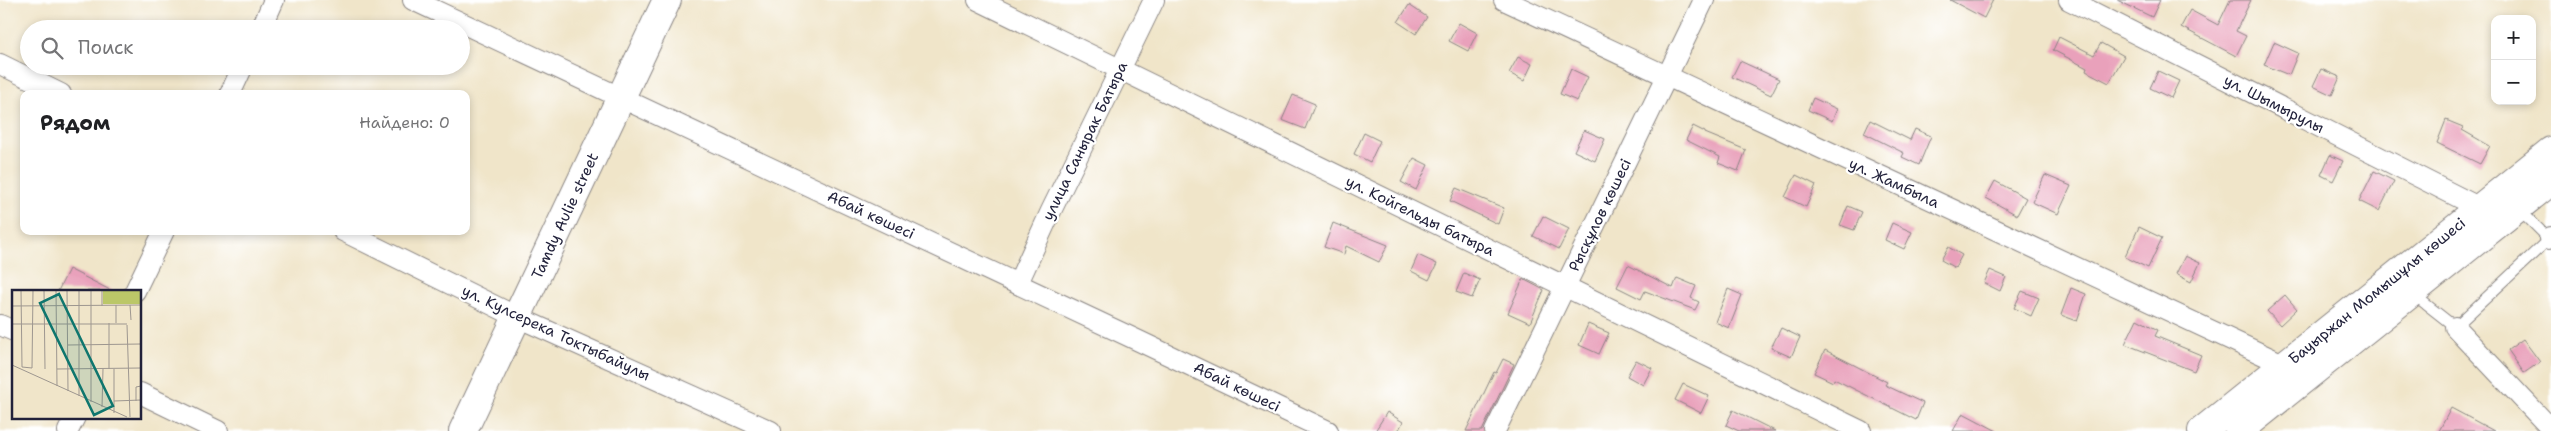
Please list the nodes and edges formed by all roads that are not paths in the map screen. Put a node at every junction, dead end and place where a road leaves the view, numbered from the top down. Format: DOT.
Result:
graph roads {
  1 [pos="274,0"];
  2 [pos="413,0"];
  3 [pos="667,0"];
  4 [pos="978,0"];
  5 [pos="1154,0"];
  6 [pos="1504,0"];
  7 [pos="1704,0"];
  8 [pos="2069,0"];
  9 [pos="265,20"];
  10 [pos="455,20"];
  11 [pos="470,27"];
  12 [pos="0,64"];
  13 [pos="1120,70"];
  14 [pos="20,74"];
  15 [pos="22,75"];
  16 [pos="239,75"];
  17 [pos="1667,77"];
  18 [pos="53,90"];
  19 [pos="232,90"];
  20 [pos="620,99"];
  21 [pos="2551,151"];
  22 [pos="2551,181"];
  23 [pos="2480,208"];
  24 [pos="2518,208"];
  25 [pos="162,235"];
  26 [pos="351,235"];
  27 [pos="2550,238"];
  28 [pos="1018,283"];
  29 [pos="1566,286"];
  30 [pos="135,290"];
  31 [pos="2412,293"];
  32 [pos="517,318"];
  33 [pos="0,325"];
  34 [pos="2455,327"];
  35 [pos="12,330"];
  36 [pos="2293,373"];
  37 [pos="141,393"];
  38 [pos="74,418"];
  39 [pos="2551,429"];
  40 [pos="68,431"];
  41 [pos="218,431"];
  42 [pos="463,431"];
  43 [pos="771,431"];
  44 [pos="1328,431"];
  45 [pos="1495,431"];
  46 [pos="1862,431"];
  47 [pos="2202,431"];
  48 [pos="2239,431"];
  1 -- 9 [label="street"];
  2 -- 10 [label="street, Абай көшесі"];
  3 -- 20 [label="street, Tamdy Aulie street"];
  4 -- 13 [label="street, ул. Койгельды батыра"];
  5 -- 13 [label="street, улица Санырак Батыра"];
  6 -- 17 [label="street, ул. Жамбыла"];
  7 -- 17 [label="street, Рысқұлов көшесі"];
  8 -- 23 [label="street, ул. Шымырулы"];
  11 -- 20 [label="street, Абай көшесі"];
  12 -- 14 [label="street"];
  13 -- 28 [label="street, улица Санырак Батыра"];
  13 -- 29 [label="street, ул. Койгельды батыра"];
  15 -- 18 [label="street"];
  16 -- 19 [label="street"];
  17 -- 29 [label="street, Рысқұлов көшесі"];
  17 -- 36 [label="street, ул. Жамбыла"];
  20 -- 28 [label="street, Абай көшесі"];
  20 -- 32 [label="street, Tamdy Aulie street"];
  21 -- 23 [label="street, Бауыржан Момышұлы көшесі"];
  22 -- 24 [label="street, Бауыржан Момышұлы көшесі"];
  23 -- 36 [label="street, Бауыржан Момышұлы көшесі"];
  24 -- 27 [label="lane"];
  24 -- 31 [label="street, Бауыржан Момышұлы көшесі"];
  25 -- 30 [label="street"];
  26 -- 32 [label="street, ул. Кулсерека Токтыбайулы"];
  27 -- 34 [label="lane"];
  28 -- 44 [label="street, Абай көшесі"];
  29 -- 45 [label="street, Рысқұлов көшесі"];
  29 -- 46 [label="street, ул. Койгельды батыра"];
  31 -- 34 [label="lane"];
  31 -- 36 [label="street, Бауыржан Момышұлы көшесі"];
  32 -- 42 [label="street, Tamdy Aulie street"];
  32 -- 43 [label="street, ул. Кулсерека Токтыбайулы"];
  33 -- 35 [label="street"];
  34 -- 39 [label="street"];
  36 -- 47 [label="street, Бауыржан Момышұлы көшесі"];
  36 -- 48 [label="street, Бауыржан Момышұлы көшесі"];
  37 -- 41 [label="street"];
  38 -- 40 [label="street"];
}
